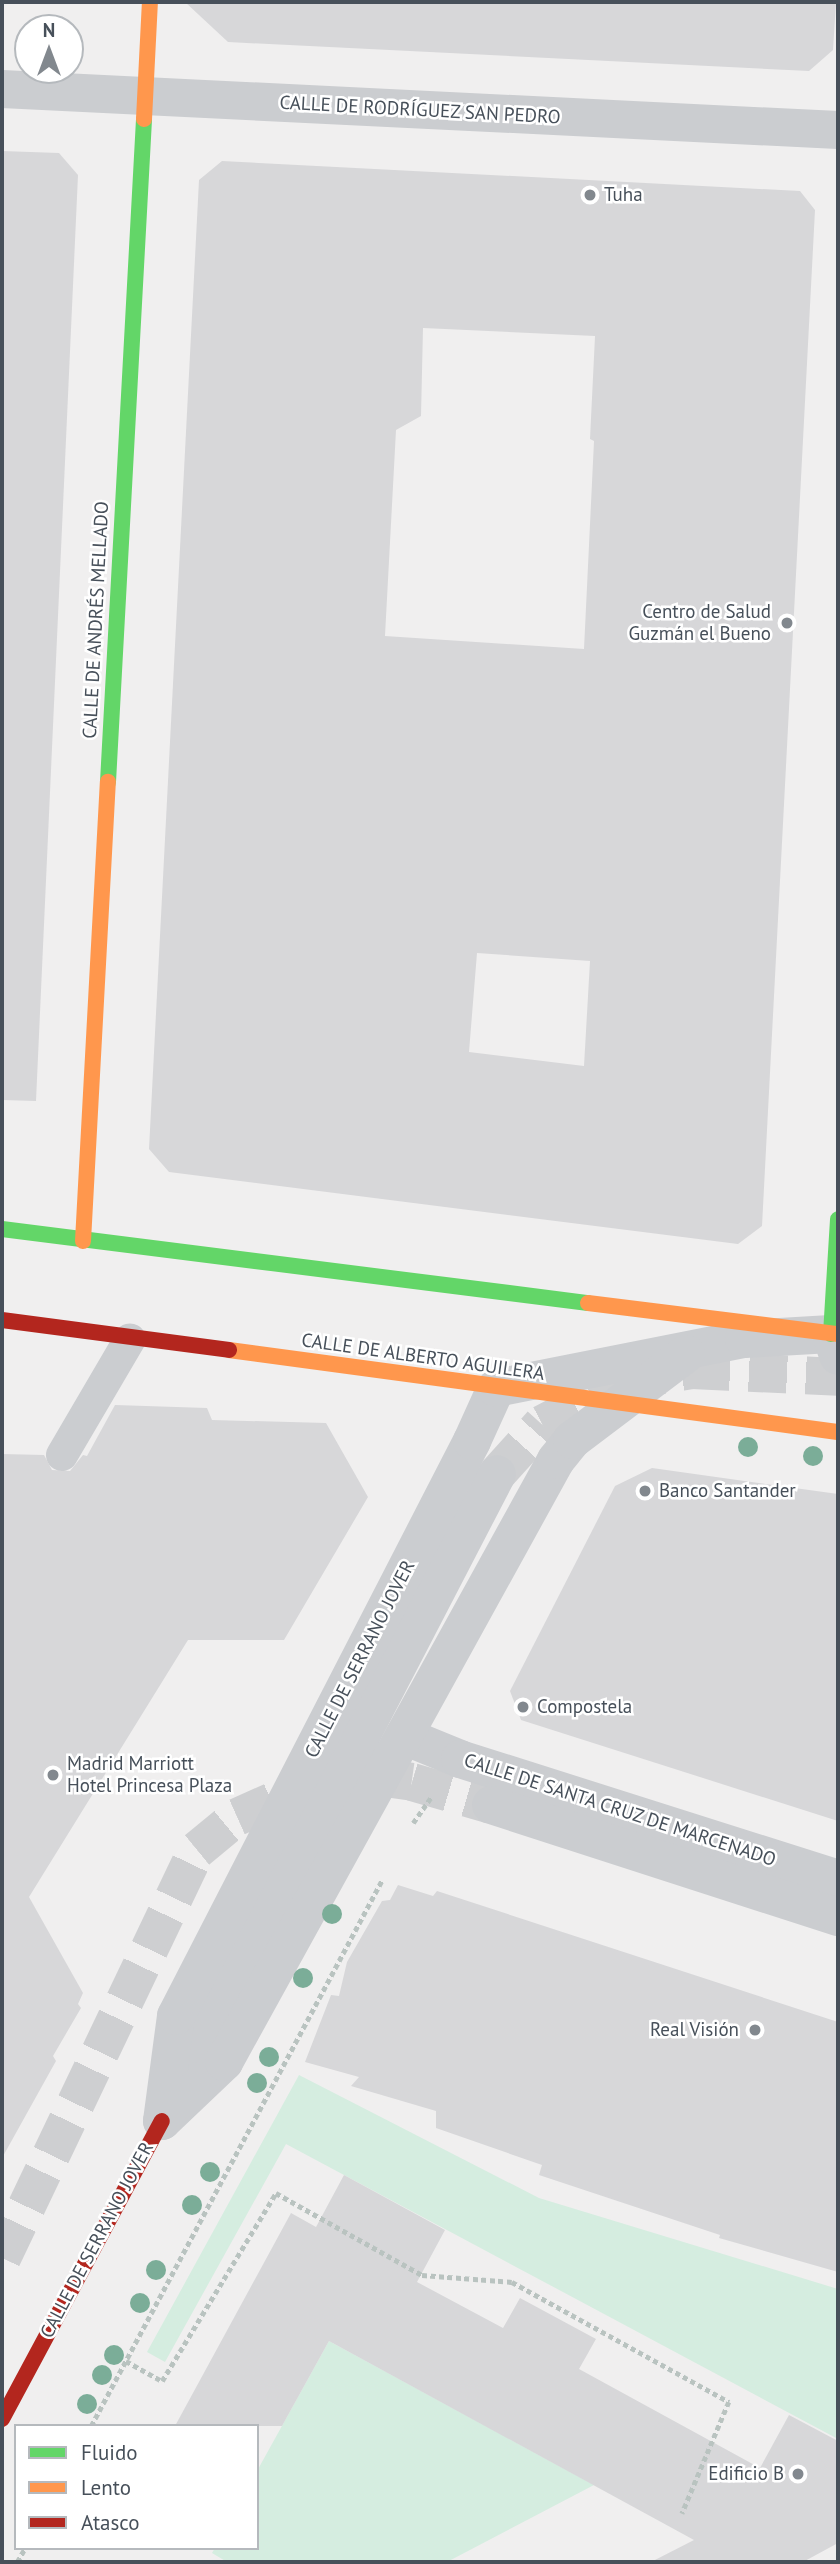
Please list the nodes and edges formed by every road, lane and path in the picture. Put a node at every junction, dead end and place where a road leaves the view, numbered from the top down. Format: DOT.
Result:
graph roads {
  1 [pos="150,2"];
  2 [pos="2,89"];
  3 [pos="146,96"];
  4 [pos="838,130"];
  5 [pos="838,1219"];
  6 [pos="2,1229"];
  7 [pos="83,1241"];
  8 [pos="2,1320"];
  9 [pos="130,1339"];
  10 [pos="836,1341"];
  11 [pos="696,1346"];
  12 [pos="496,1388"];
  13 [pos="617,1404"];
  14 [pos="838,1432"];
  15 [pos="62,1455"];
  16 [pos="497,1474"];
  17 [pos="404,1736"];
  18 [pos="460,1759"];
  19 [pos="491,1805"];
  20 [pos="409,1828"];
  21 [pos="384,1877"];
  22 [pos="838,1879"];
  23 [pos="838,1917"];
  24 [pos="162,2121"];
  25 [pos="33,2360"];
  26 [pos="126,2361"];
  27 [pos="2,2383"];
  28 [pos="2,2419"];
  29 [pos="92,2424"];
  30 [pos="682,2514"];
  1 -- 3 [label="street, CALLE DE ANDRÉS MELLADO"];
  2 -- 3 [label="street, CALLE DE RODRÍGUEZ SAN PEDRO"];
  3 -- 4 [label="street, CALLE DE RODRÍGUEZ SAN PEDRO"];
  3 -- 7 [label="street, CALLE DE ANDRÉS MELLADO"];
  5 -- 10 [label="street"];
  6 -- 7 [label="street"];
  7 -- 10 [label="street"];
  8 -- 9 [label="street, CALLE DE ALBERTO AGUILERA"];
  9 -- 12 [label="street, CALLE DE ALBERTO AGUILERA"];
  9 -- 15 [label="lane"];
  10 -- 11 [label="street, CALLE DE SERRANO JOVER"];
  11 -- 12 [label="street, CALLE DE SERRANO JOVER"];
  11 -- 13 [label="street, CALLE DE SERRANO JOVER"];
  12 -- 13 [label="street, CALLE DE ALBERTO AGUILERA"];
  12 -- 24 [label="street, CALLE DE SERRANO JOVER"];
  13 -- 14 [label="street, CALLE DE ALBERTO AGUILERA"];
  13 -- 17 [label="street, CALLE DE SERRANO JOVER"];
  16 -- 24 [label="street, CALLE DE SERRANO JOVER"];
  17 -- 18 [label="street, CALLE DE SANTA CRUZ DE MARCENADO"];
  17 -- 24 [label="street, CALLE DE SERRANO JOVER"];
  18 -- 20 [label="path"];
  18 -- 22 [label="street, CALLE DE SANTA CRUZ DE MARCENADO"];
  19 -- 23 [label="street, CALLE DE SANTA CRUZ DE MARCENADO"];
  21 -- 26 [label="path"];
  24 -- 25 [label="street, CALLE DE SERRANO JOVER"];
  25 -- 27 [label="street, CALLE DE SERRANO JOVER"];
  25 -- 28 [label="street, CALLE DE SERRANO JOVER"];
  26 -- 29 [label="path"];
  26 -- 30 [label="path"];
}
